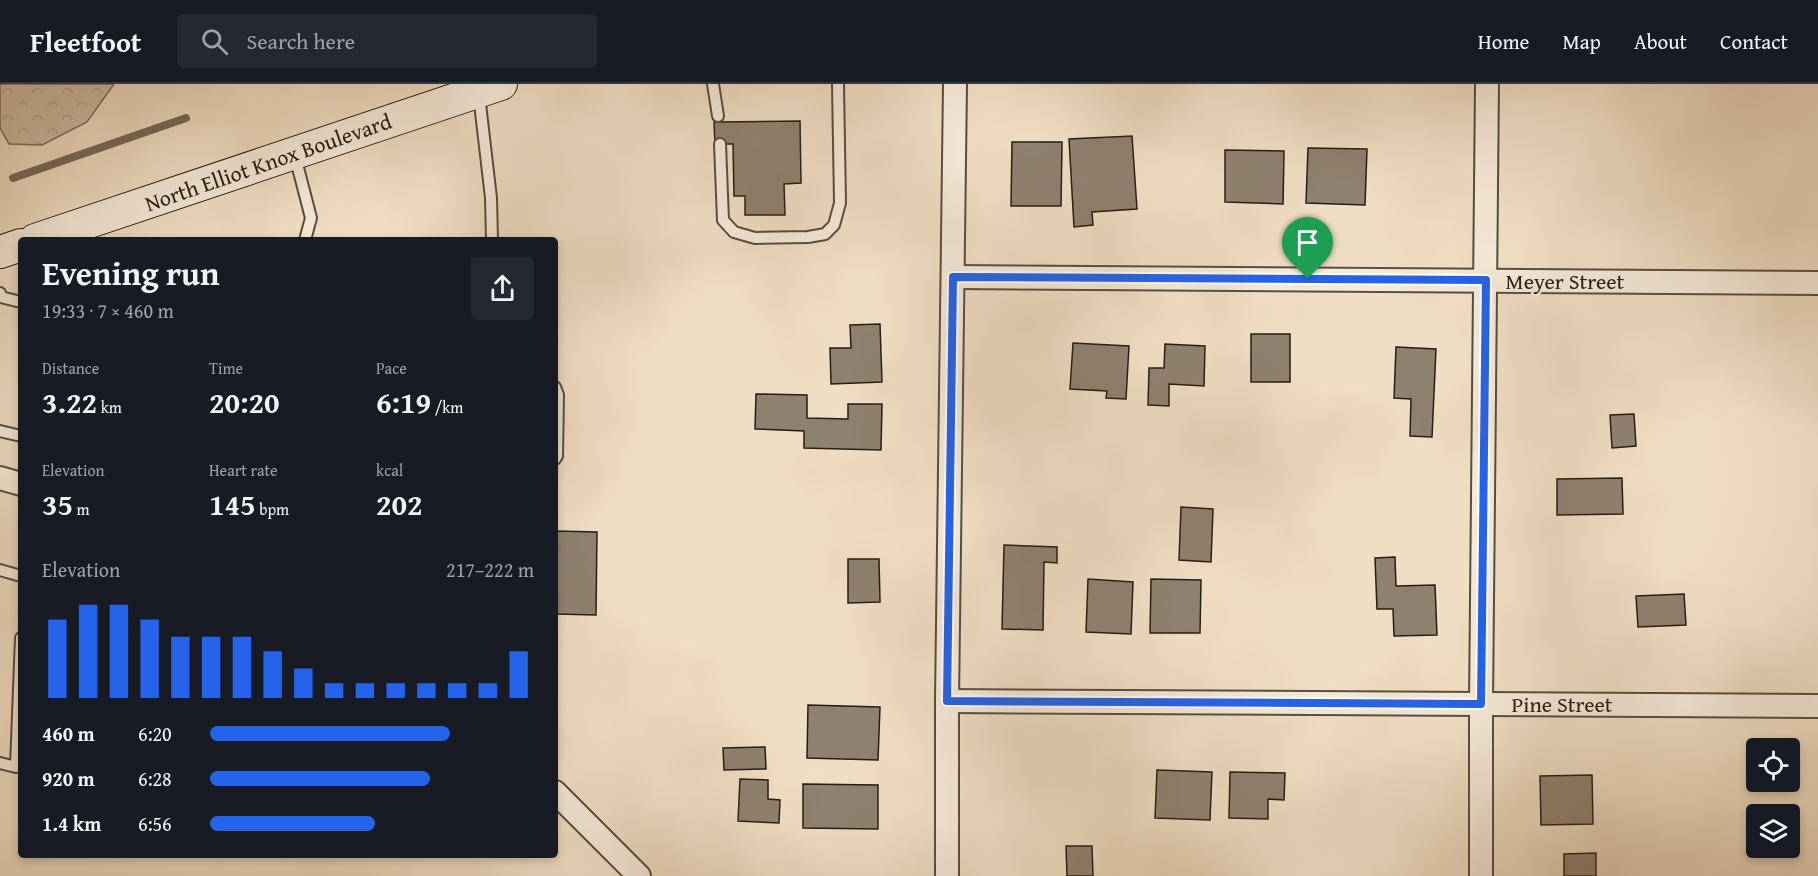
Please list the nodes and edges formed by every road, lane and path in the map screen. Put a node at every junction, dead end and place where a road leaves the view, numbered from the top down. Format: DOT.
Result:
graph roads {
  1 [pos="713,84"];
  2 [pos="838,84"];
  3 [pos="955,84"];
  4 [pos="1487,84"];
  5 [pos="489,88"];
  6 [pos="718,116"];
  7 [pos="720,144"];
  8 [pos="294,154"];
  9 [pos="44,237"];
  10 [pos="306,237"];
  11 [pos="492,237"];
  12 [pos="18,246"];
  13 [pos="0,252"];
  14 [pos="953,277"];
  15 [pos="1486,280"];
  16 [pos="1818,283"];
  17 [pos="0,293"];
  18 [pos="18,301"];
  19 [pos="0,431"];
  20 [pos="18,435"];
  21 [pos="0,478"];
  22 [pos="18,483"];
  23 [pos="0,570"];
  24 [pos="18,575"];
  25 [pos="947,701"];
  26 [pos="1481,704"];
  27 [pos="1818,706"];
  28 [pos="18,715"];
  29 [pos="0,763"];
  30 [pos="558,795"];
  31 [pos="639,876"];
  32 [pos="947,876"];
  33 [pos="1481,876"];
  1 -- 6 [label="lane"];
  2 -- 7 [label="lane"];
  3 -- 14 [label="street"];
  4 -- 15 [label="street"];
  5 -- 8 [label="main road, North Elliot Knox Boulevard"];
  5 -- 11 [label="lane"];
  8 -- 9 [label="main road, North Elliot Knox Boulevard"];
  8 -- 10 [label="lane"];
  12 -- 13 [label="main road"];
  14 -- 15 [label="street, Meyer Street"];
  14 -- 25 [label="street"];
  15 -- 16 [label="street, Meyer Street"];
  15 -- 26 [label="street"];
  17 -- 18 [label="lane"];
  19 -- 20 [label="lane"];
  21 -- 22 [label="street"];
  23 -- 24 [label="lane"];
  25 -- 26 [label="street, Pine Street"];
  25 -- 32 [label="street"];
  26 -- 27 [label="street, Pine Street"];
  26 -- 33 [label="street"];
  28 -- 29 [label="lane"];
  30 -- 31 [label="street"];
}
